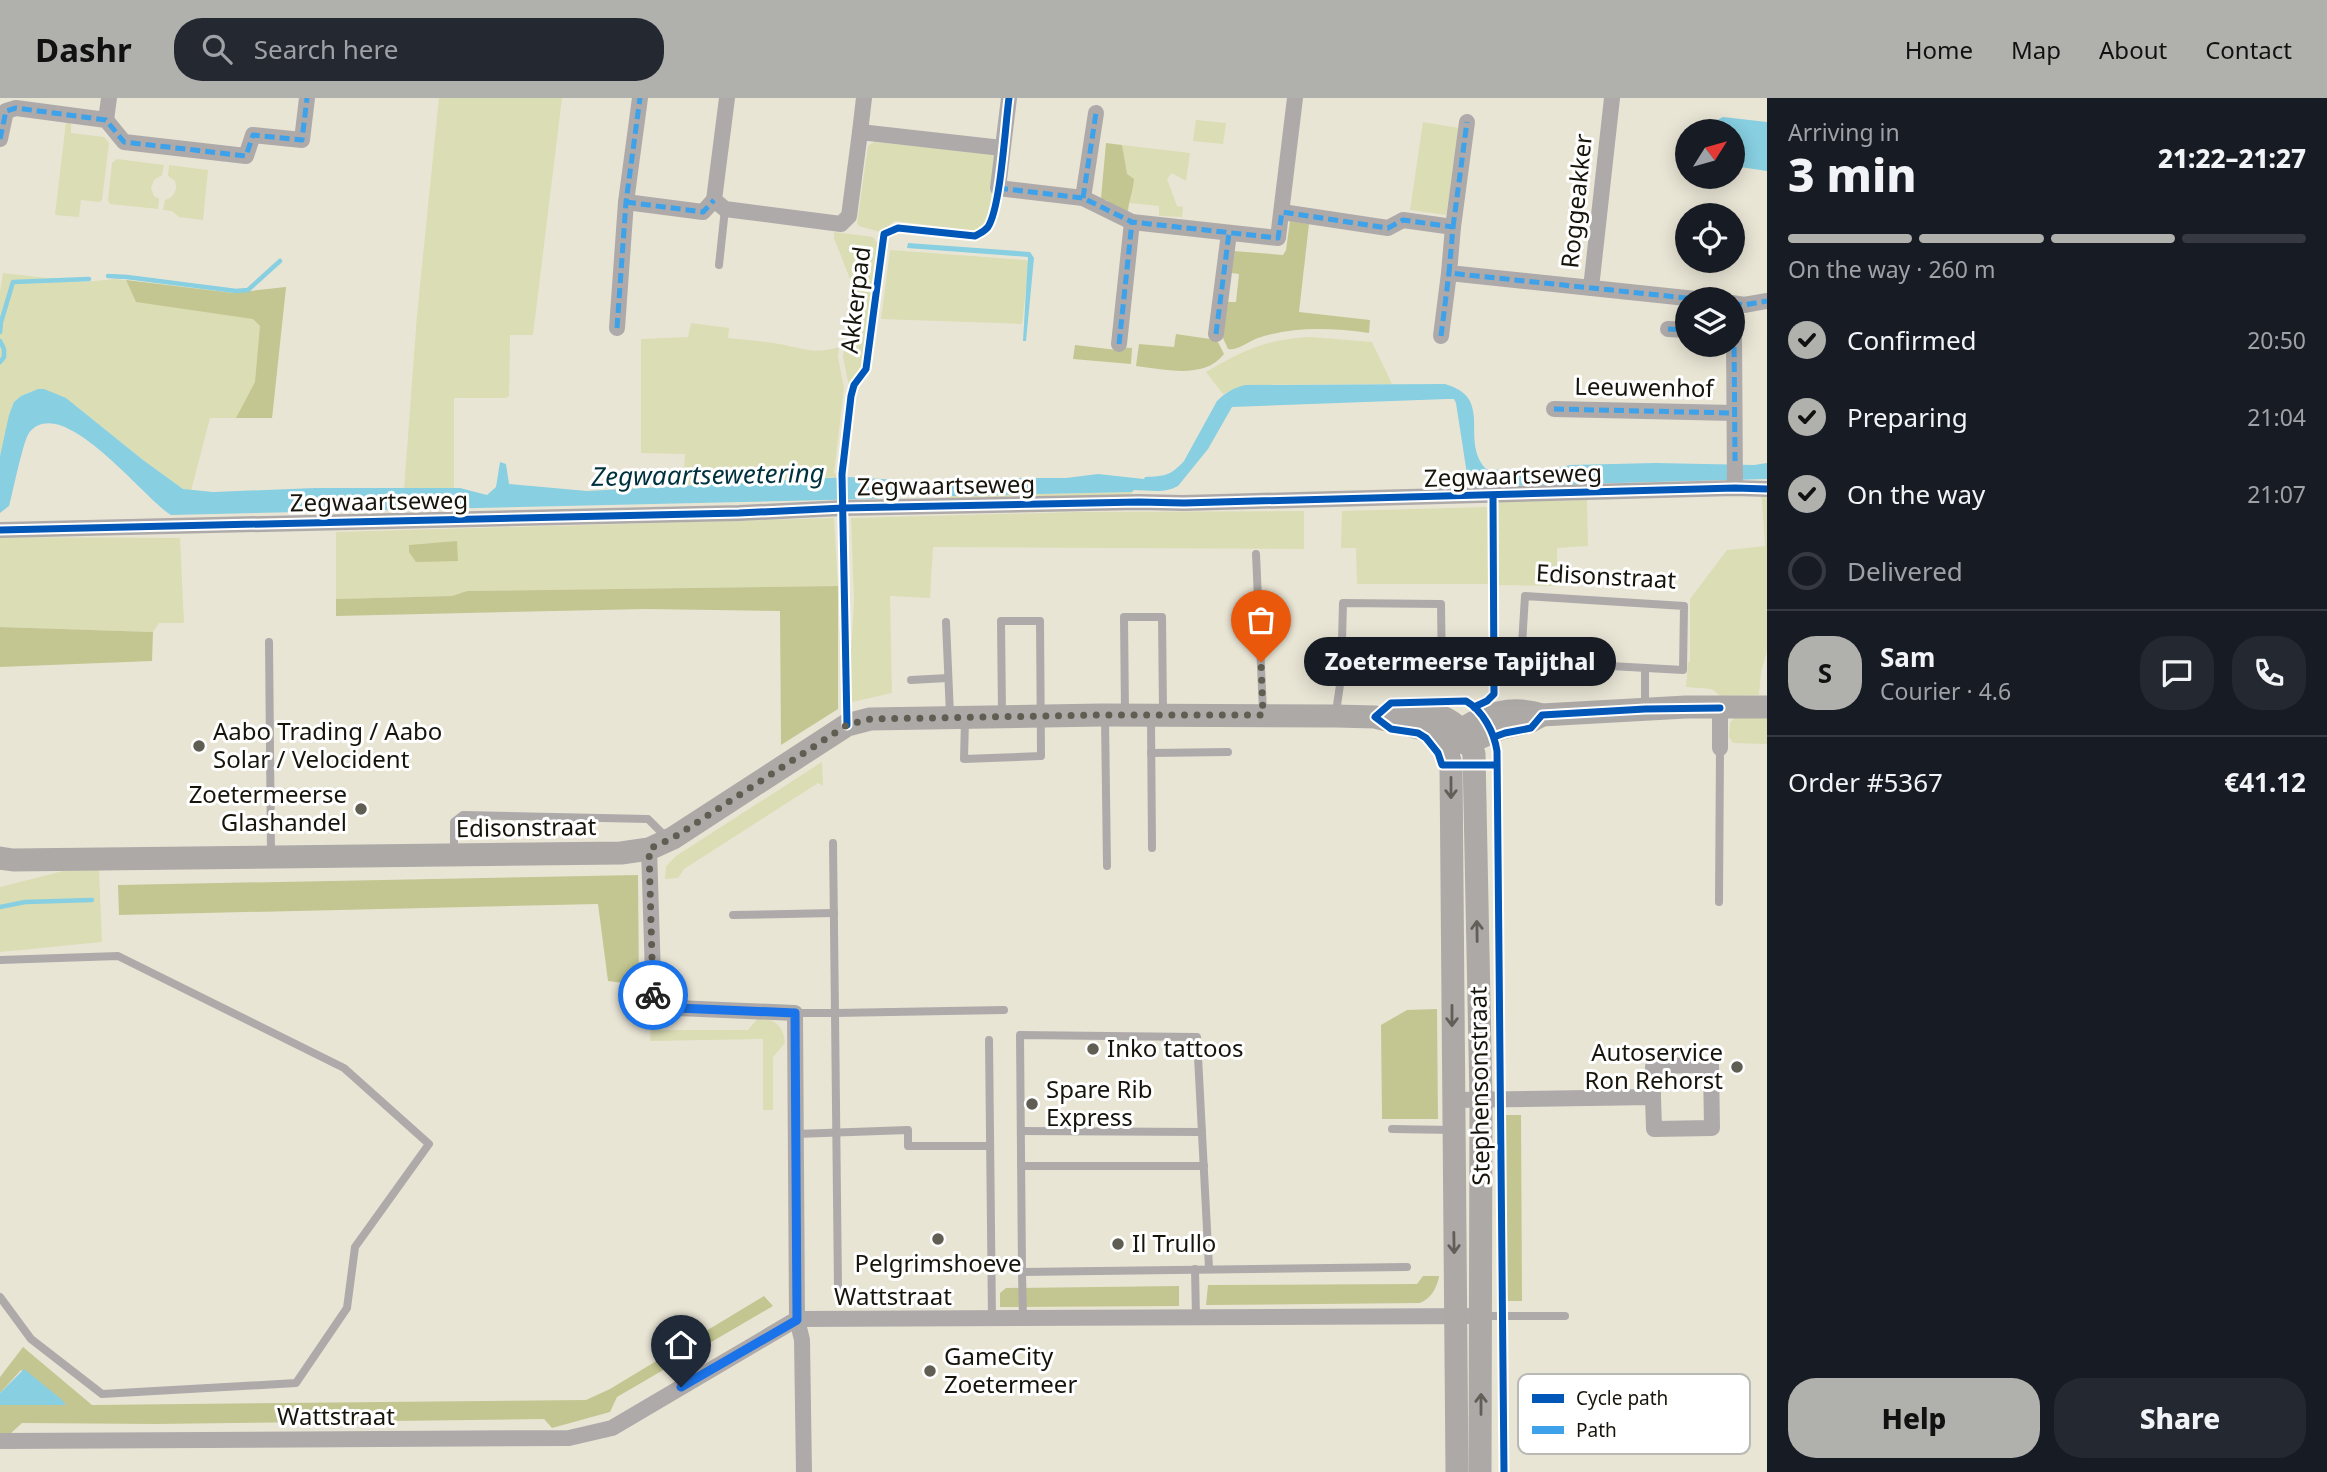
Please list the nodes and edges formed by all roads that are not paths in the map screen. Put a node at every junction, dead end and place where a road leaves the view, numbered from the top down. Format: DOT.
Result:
graph roads {
  1 [pos="109,98"];
  2 [pos="307,98"];
  3 [pos="640,98"];
  4 [pos="727,98"];
  5 [pos="864,98"];
  6 [pos="1009,98"];
  7 [pos="1295,98"];
  8 [pos="1612,98"];
  9 [pos="1096,113"];
  10 [pos="106,120"];
  11 [pos="1467,122"];
  12 [pos="860,132"];
  13 [pos="0,139"];
  14 [pos="1002,148"];
  15 [pos="1083,198"];
  16 [pos="626,202"];
  17 [pos="720,204"];
  18 [pos="1282,212"];
  19 [pos="1132,222"];
  20 [pos="1453,227"];
  21 [pos="1228,233"];
  22 [pos="719,265"];
  23 [pos="1449,273"];
  24 [pos="1591,288"];
  25 [pos="1675,297"];
  26 [pos="1767,301"];
  27 [pos="1745,304"];
  28 [pos="617,328"];
  29 [pos="1668,329"];
  30 [pos="1675,329"];
  31 [pos="1216,334"];
  32 [pos="1441,336"];
  33 [pos="1119,344"];
  34 [pos="1734,357"];
  35 [pos="1554,409"];
  36 [pos="1734,413"];
  37 [pos="1735,487"];
  38 [pos="1767,489"];
  39 [pos="0,530"];
  40 [pos="1256,554"];
  41 [pos="946,622"];
  42 [pos="269,642"];
  43 [pos="1645,668"];
  44 [pos="948,678"];
  45 [pos="1341,678"];
  46 [pos="911,680"];
  47 [pos="1767,707"];
  48 [pos="1720,708"];
  49 [pos="1645,709"];
  50 [pos="1115,715"];
  51 [pos="1157,715"];
  52 [pos="1263,715"];
  53 [pos="1041,716"];
  54 [pos="1336,716"];
  55 [pos="957,717"];
  56 [pos="1002,717"];
  57 [pos="1459,738"];
  58 [pos="1720,748"];
  59 [pos="1228,752"];
  60 [pos="1151,753"];
  61 [pos="834,843"];
  62 [pos="659,844"];
  63 [pos="1152,848"];
  64 [pos="454,855"];
  65 [pos="271,857"];
  66 [pos="1451,860"];
  67 [pos="1476,860"];
  68 [pos="4,861"];
  69 [pos="1107,866"];
  70 [pos="1719,902"];
  71 [pos="834,914"];
  72 [pos="733,915"];
  73 [pos="0,960"];
  74 [pos="1004,1010"];
  75 [pos="795,1013"];
  76 [pos="835,1013"];
  77 [pos="989,1040"];
  78 [pos="1653,1097"];
  79 [pos="1453,1100"];
  80 [pos="1490,1100"];
  81 [pos="1391,1129"];
  82 [pos="1453,1130"];
  83 [pos="1021,1131"];
  84 [pos="835,1132"];
  85 [pos="1202,1132"];
  86 [pos="796,1134"];
  87 [pos="990,1146"];
  88 [pos="1021,1166"];
  89 [pos="1203,1166"];
  90 [pos="1209,1268"];
  91 [pos="1407,1268"];
  92 [pos="1195,1269"];
  93 [pos="1022,1272"];
  94 [pos="838,1288"];
  95 [pos="0,1297"];
  96 [pos="1455,1316"];
  97 [pos="1481,1316"];
  98 [pos="1565,1316"];
  99 [pos="1196,1317"];
  100 [pos="797,1320"];
  101 [pos="992,1320"];
  102 [pos="1023,1320"];
  103 [pos="0,1441"];
  104 [pos="804,1472"];
  105 [pos="1457,1472"];
  106 [pos="1480,1472"];
  1 -- 10 [label="street"];
  2 -- 10 [label="street"];
  3 -- 16 [label="street"];
  4 -- 17 [label="street"];
  5 -- 12 [label="street"];
  6 -- 14 [label="street"];
  7 -- 18 [label="street"];
  8 -- 24 [label="street, Roggeakker"];
  9 -- 15 [label="street"];
  10 -- 13 [label="street"];
  11 -- 20 [label="street"];
  12 -- 14 [label="street"];
  12 -- 17 [label="street"];
  14 -- 15 [label="street"];
  15 -- 19 [label="street"];
  16 -- 17 [label="street"];
  16 -- 28 [label="street"];
  17 -- 22 [label="lane"];
  18 -- 20 [label="street"];
  18 -- 21 [label="street"];
  19 -- 21 [label="street"];
  19 -- 33 [label="street"];
  20 -- 23 [label="street"];
  21 -- 31 [label="street"];
  23 -- 24 [label="street"];
  23 -- 32 [label="street"];
  24 -- 25 [label="street, Roggeakker"];
  26 -- 27 [label="street"];
  29 -- 30 [label="street"];
  34 -- 36 [label="street, Leeuwenhof"];
  35 -- 36 [label="street, Leeuwenhof"];
  36 -- 37 [label="street, Leeuwenhof"];
  37 -- 38 [label="street, Zegwaartseweg"];
  37 -- 39 [label="street, Zegwaartseweg"];
  40 -- 52 [label="lane"];
  41 -- 44 [label="lane"];
  42 -- 65 [label="lane"];
  43 -- 43 [label="lane, Edisonstraat"];
  43 -- 49 [label="lane"];
  44 -- 46 [label="lane"];
  44 -- 55 [label="lane"];
  45 -- 45 [label="lane"];
  45 -- 54 [label="lane"];
  47 -- 48 [label="street"];
  48 -- 49 [label="street"];
  48 -- 58 [label="street"];
  49 -- 57 [label="street"];
  50 -- 51 [label="street, Edisonstraat"];
  50 -- 51 [label="lane"];
  50 -- 53 [label="street, Edisonstraat"];
  50 -- 69 [label="lane"];
  51 -- 52 [label="street, Edisonstraat"];
  51 -- 60 [label="lane"];
  52 -- 54 [label="street, Edisonstraat"];
  53 -- 55 [label="lane"];
  53 -- 56 [label="street, Edisonstraat"];
  53 -- 56 [label="lane"];
  54 -- 57 [label="street, Edisonstraat"];
  55 -- 56 [label="street, Edisonstraat"];
  55 -- 62 [label="street, Edisonstraat"];
  57 -- 66 [label="street, Stephensonstraat, one-way"];
  57 -- 67 [label="street, Stephensonstraat"];
  58 -- 70 [label="lane"];
  59 -- 60 [label="lane"];
  60 -- 63 [label="lane"];
  61 -- 71 [label="lane"];
  62 -- 64 [label="street, Edisonstraat"];
  62 -- 64 [label="lane"];
  62 -- 75 [label="street"];
  64 -- 65 [label="street, Edisonstraat"];
  65 -- 68 [label="street, Edisonstraat"];
  66 -- 67 [label="lane"];
  66 -- 79 [label="street, Stephensonstraat, one-way"];
  80 -- 67 [label="street, Stephensonstraat, one-way"];
  71 -- 72 [label="lane"];
  71 -- 76 [label="lane"];
  73 -- 95 [label="lane"];
  74 -- 76 [label="lane"];
  75 -- 76 [label="lane"];
  75 -- 86 [label="street"];
  76 -- 84 [label="lane"];
  77 -- 87 [label="lane"];
  78 -- 78 [label="street"];
  78 -- 80 [label="street, Stephensonstraat"];
  79 -- 80 [label="street"];
  79 -- 82 [label="street, Stephensonstraat"];
  80 -- 97 [label="street, Stephensonstraat"];
  81 -- 82 [label="lane"];
  82 -- 96 [label="street, Stephensonstraat, one-way"];
  83 -- 85 [label="lane"];
  83 -- 85 [label="lane"];
  83 -- 88 [label="lane"];
  84 -- 86 [label="lane"];
  84 -- 87 [label="lane"];
  84 -- 94 [label="lane"];
  85 -- 89 [label="lane"];
  86 -- 100 [label="street"];
  87 -- 101 [label="lane"];
  88 -- 89 [label="lane"];
  88 -- 93 [label="lane"];
  89 -- 90 [label="lane"];
  90 -- 91 [label="lane"];
  90 -- 92 [label="lane"];
  92 -- 93 [label="lane"];
  92 -- 99 [label="lane"];
  93 -- 102 [label="lane"];
  96 -- 97 [label="street, Wattstraat"];
  96 -- 99 [label="street, Wattstraat"];
  96 -- 105 [label="street, Stephensonstraat"];
  97 -- 98 [label="lane"];
  106 -- 97 [label="street, Stephensonstraat, one-way"];
  99 -- 102 [label="street, Wattstraat"];
  100 -- 101 [label="street, Wattstraat"];
  100 -- 103 [label="street, Wattstraat"];
  100 -- 104 [label="street"];
  101 -- 102 [label="street, Wattstraat"];
}
